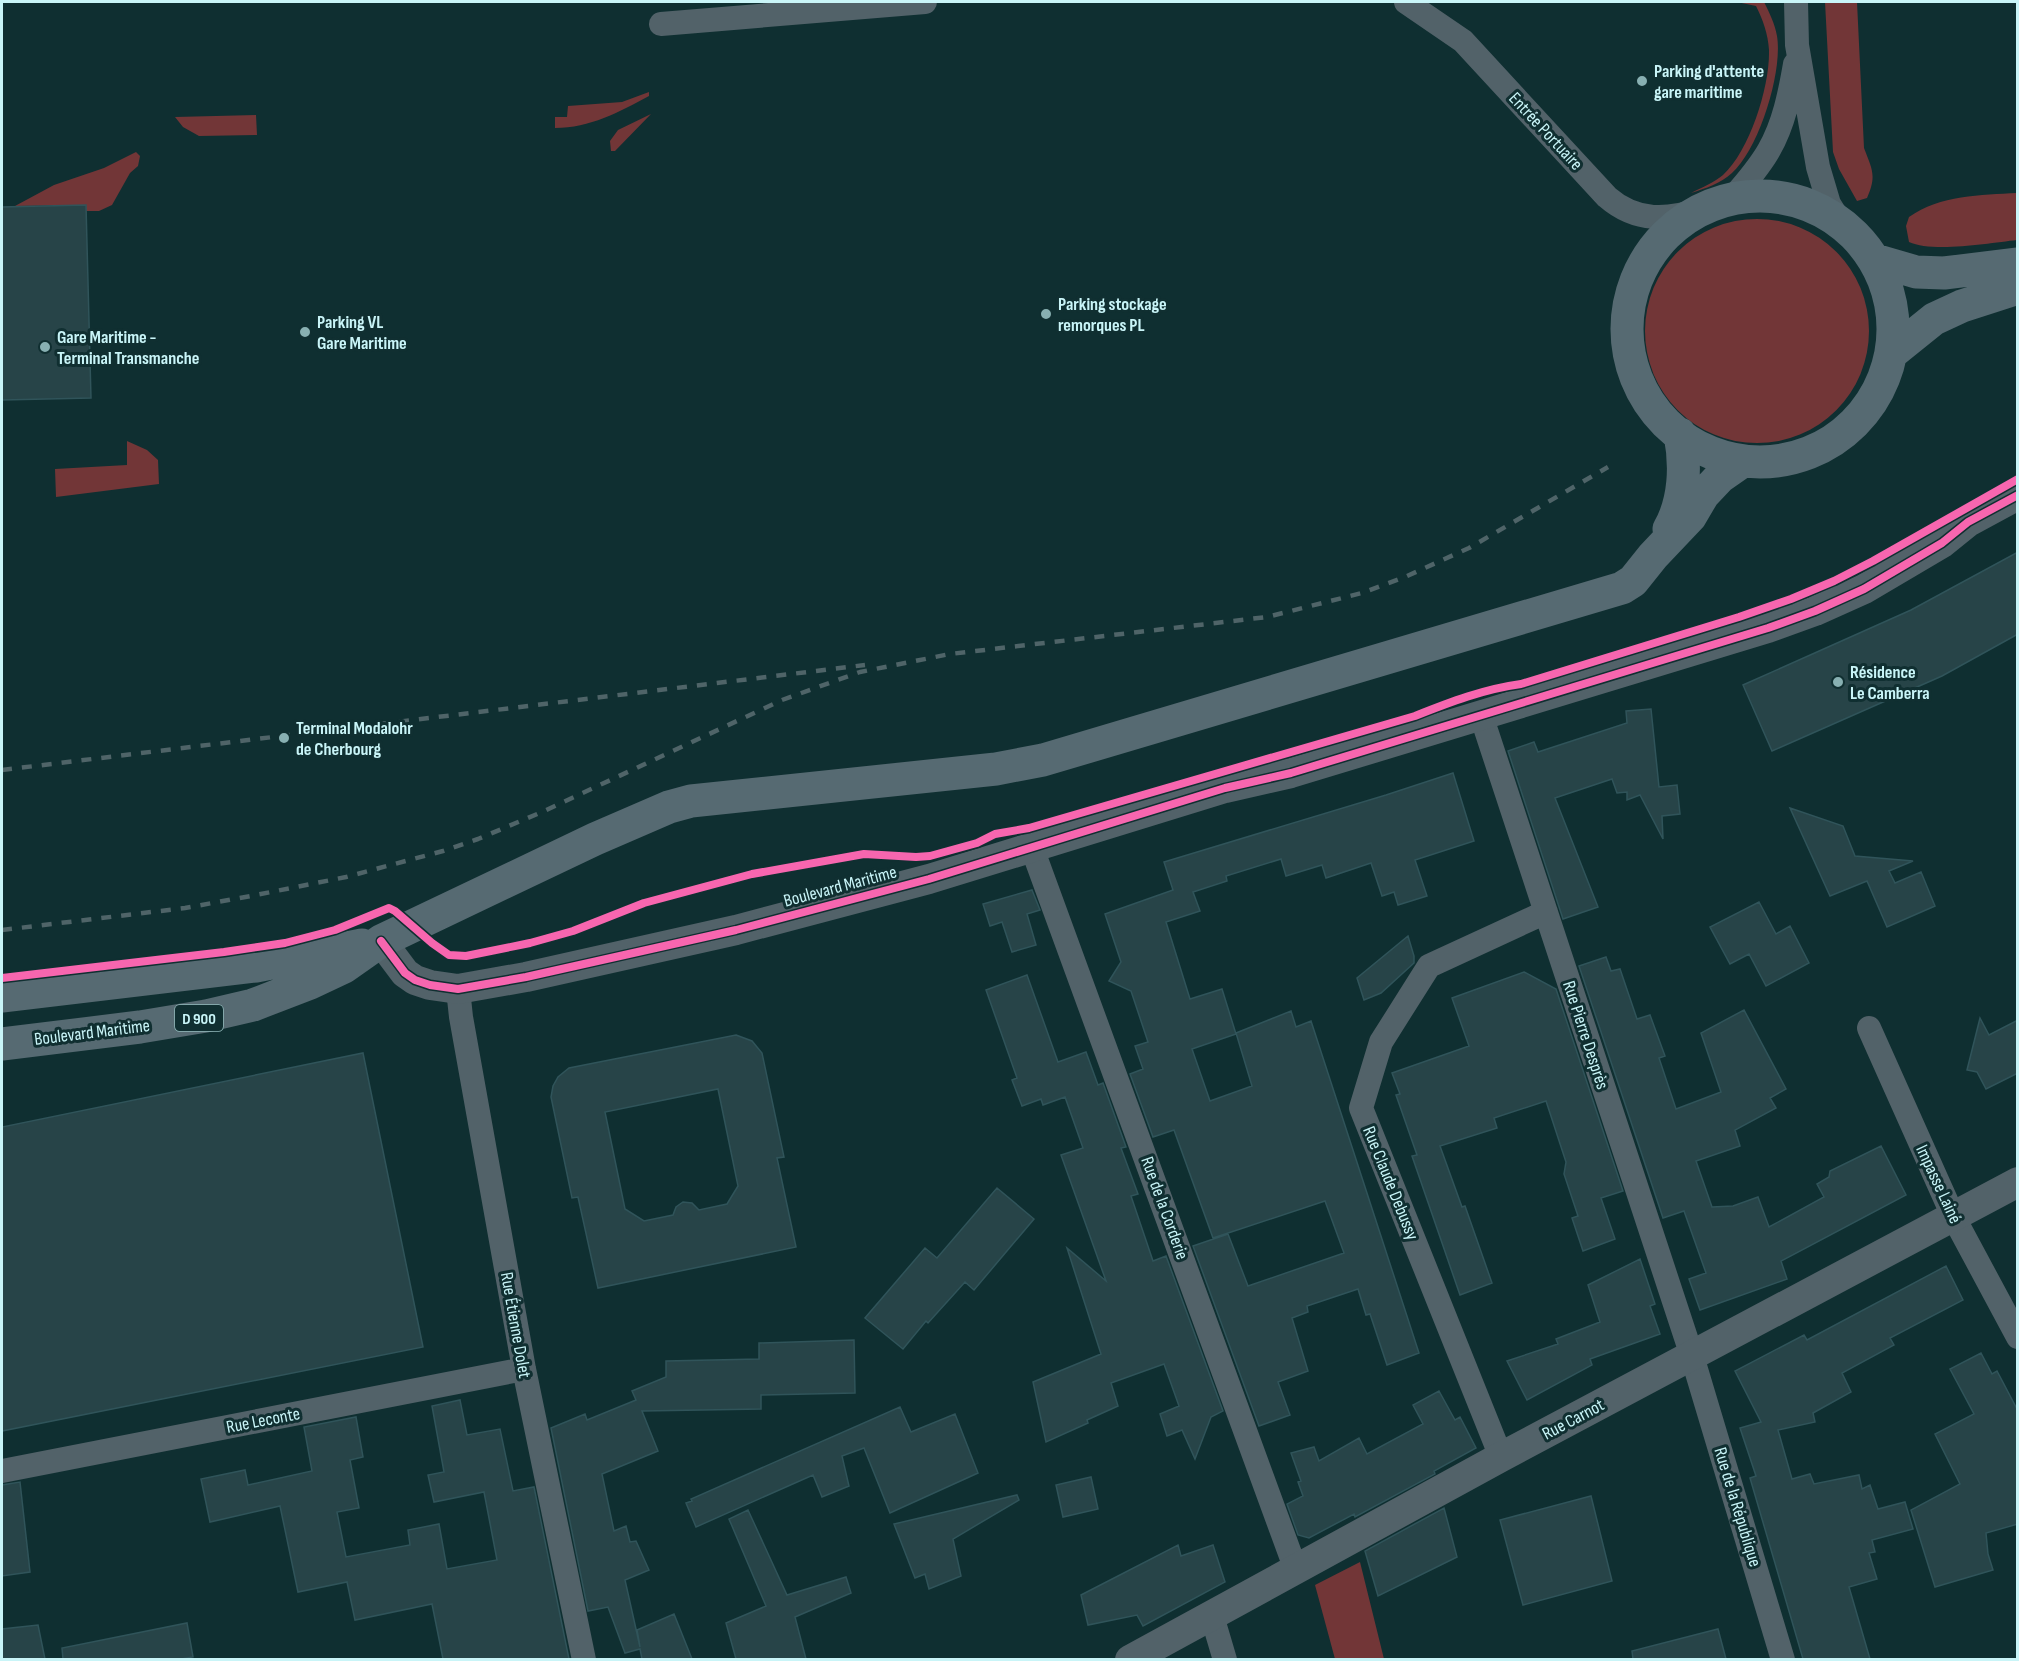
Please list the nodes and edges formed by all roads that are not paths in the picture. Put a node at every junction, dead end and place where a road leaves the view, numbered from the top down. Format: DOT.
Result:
graph roads {
  1 [pos="925,2"];
  2 [pos="1406,2"];
  3 [pos="1780,2"];
  4 [pos="1796,2"];
  5 [pos="661,24"];
  6 [pos="1797,45"];
  7 [pos="1718,204"];
  8 [pos="1841,223"];
  9 [pos="1875,260"];
  10 [pos="2018,264"];
  11 [pos="2018,288"];
  12 [pos="1893,352"];
  13 [pos="1680,434"];
  14 [pos="1743,461"];
  15 [pos="2018,495"];
  16 [pos="1653,556"];
  17 [pos="1481,715"];
  18 [pos="1032,848"];
  19 [pos="1546,912"];
  20 [pos="381,941"];
  21 [pos="458,989"];
  22 [pos="2,996"];
  23 [pos="1869,1028"];
  24 [pos="2,1044"];
  25 [pos="2018,1182"];
  26 [pos="1953,1216"];
  27 [pos="2018,1337"];
  28 [pos="1692,1355"];
  29 [pos="524,1369"];
  30 [pos="1501,1457"];
  31 [pos="2,1471"];
  32 [pos="1296,1570"];
  33 [pos="1212,1616"];
  34 [pos="584,1659"];
  35 [pos="1130,1659"];
  36 [pos="1225,1659"];
  37 [pos="1783,1659"];
  1 -- 5 [label="street"];
  2 -- 7 [label="street, Entrée Portuaire"];
  3 -- 6 [label="street"];
  4 -- 6 [label="street"];
  6 -- 7 [label="street"];
  6 -- 8 [label="street"];
  7 -- 8 [label="main road"];
  7 -- 13 [label="main road"];
  8 -- 9 [label="main road"];
  9 -- 10 [label="main road"];
  9 -- 12 [label="main road"];
  11 -- 12 [label="main road"];
  12 -- 14 [label="main road"];
  13 -- 14 [label="main road"];
  13 -- 16 [label="main road"];
  14 -- 16 [label="main road"];
  15 -- 17 [label="street, Boulevard Maritime"];
  16 -- 20 [label="main road"];
  17 -- 18 [label="street, Boulevard Maritime"];
  17 -- 19 [label="street, Rue Pierre Desprès"];
  18 -- 21 [label="street, Boulevard Maritime"];
  18 -- 32 [label="street, Rue de la Corderie"];
  19 -- 28 [label="street, Rue Pierre Desprès"];
  19 -- 30 [label="street, Rue Claude Debussy"];
  20 -- 21 [label="street, Boulevard Maritime"];
  20 -- 22 [label="main road"];
  20 -- 24 [label="main road, Boulevard Maritime / D 900"];
  21 -- 29 [label="street, Rue Étienne Dolet"];
  23 -- 26 [label="street, Impasse Lainé"];
  25 -- 26 [label="street, Rue Carnot"];
  26 -- 27 [label="street, Impasse Lainé"];
  26 -- 28 [label="street, Rue Carnot"];
  28 -- 30 [label="street, Rue Carnot"];
  28 -- 37 [label="street, Rue de la République"];
  29 -- 31 [label="street, Rue Leconte"];
  29 -- 34 [label="street, Rue Étienne Dolet"];
  30 -- 32 [label="street, Rue Carnot"];
  32 -- 33 [label="street, Rue Carnot"];
  33 -- 35 [label="street, Rue Carnot"];
  33 -- 36 [label="street"];
}
